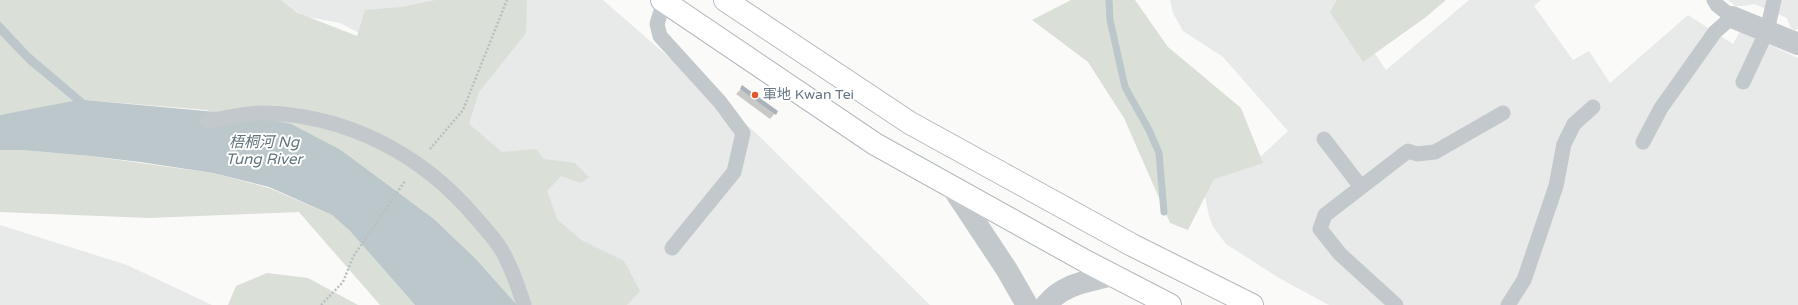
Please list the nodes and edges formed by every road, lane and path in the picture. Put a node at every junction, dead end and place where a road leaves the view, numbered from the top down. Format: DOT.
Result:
graph roads {
  1 [pos="507,0"];
  2 [pos="725,0"];
  3 [pos="1714,0"];
  4 [pos="1774,0"];
  5 [pos="663,1"];
  6 [pos="1732,17"];
  7 [pos="1767,31"];
  8 [pos="1798,44"];
  9 [pos="1742,82"];
  10 [pos="1593,107"];
  11 [pos="1503,113"];
  12 [pos="207,121"];
  13 [pos="1324,139"];
  14 [pos="1643,142"];
  15 [pos="414,168"];
  16 [pos="952,187"];
  17 [pos="1361,187"];
  18 [pos="672,248"];
  19 [pos="1113,275"];
  20 [pos="321,305"];
  21 [pos="524,305"];
  22 [pos="1027,305"];
  23 [pos="1046,305"];
  24 [pos="1170,305"];
  25 [pos="1252,305"];
  26 [pos="1396,305"];
  27 [pos="1508,305"];
  1 -- 15 [label="path"];
  2 -- 25 [label="main road"];
  3 -- 6 [label="lane"];
  4 -- 7 [label="lane"];
  5 -- 16 [label="main road"];
  5 -- 18 [label="lane"];
  6 -- 7 [label="street"];
  6 -- 14 [label="lane"];
  7 -- 8 [label="street"];
  7 -- 9 [label="lane"];
  10 -- 27 [label="lane"];
  11 -- 17 [label="lane"];
  12 -- 15 [label="lane"];
  13 -- 17 [label="lane"];
  15 -- 20 [label="path"];
  15 -- 21 [label="lane"];
  16 -- 19 [label="main road"];
  16 -- 22 [label="street"];
  17 -- 26 [label="lane"];
  19 -- 23 [label="street"];
  19 -- 24 [label="main road"];
}
